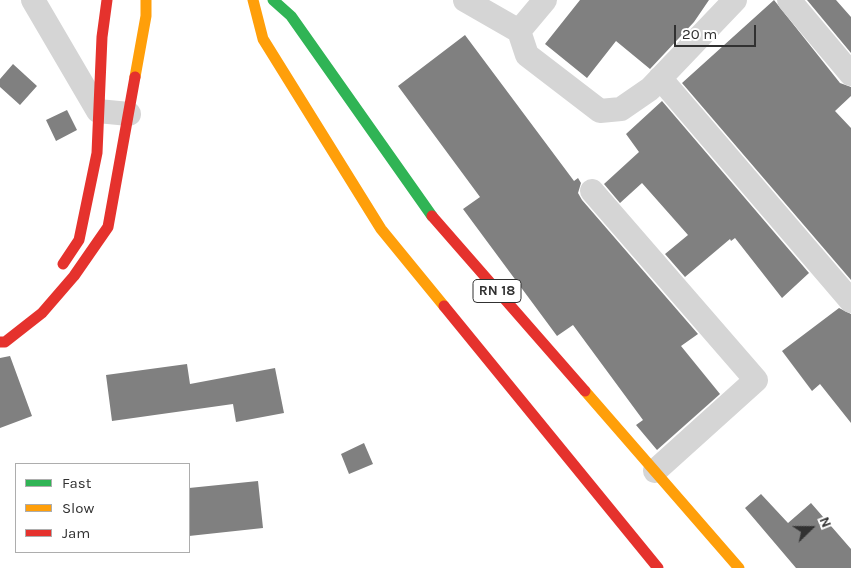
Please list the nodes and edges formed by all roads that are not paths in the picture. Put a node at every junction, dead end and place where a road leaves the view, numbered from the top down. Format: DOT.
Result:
graph roads {
  1 [pos="33,0"];
  2 [pos="108,0"];
  3 [pos="146,0"];
  4 [pos="253,0"];
  5 [pos="273,0"];
  6 [pos="465,0"];
  7 [pos="545,0"];
  8 [pos="735,0"];
  9 [pos="789,0"];
  10 [pos="518,31"];
  11 [pos="851,74"];
  12 [pos="660,78"];
  13 [pos="98,111"];
  14 [pos="128,114"];
  15 [pos="592,191"];
  16 [pos="54,276"];
  17 [pos="851,301"];
  18 [pos="0,342"];
  19 [pos="655,471"];
  20 [pos="658,568"];
  21 [pos="739,568"];
  1 -- 13 [label="street"];
  2 -- 13 [label="main road"];
  3 -- 14 [label="main road"];
  4 -- 20 [label="main road"];
  5 -- 19 [label="main road, RN 18"];
  6 -- 10 [label="street"];
  7 -- 10 [label="street"];
  8 -- 12 [label="street"];
  9 -- 11 [label="street"];
  10 -- 12 [label="street"];
  12 -- 17 [label="street"];
  13 -- 14 [label="street"];
  13 -- 16 [label="main road"];
  14 -- 18 [label="main road"];
  15 -- 19 [label="street"];
  19 -- 21 [label="main road, RN 18"];
}
